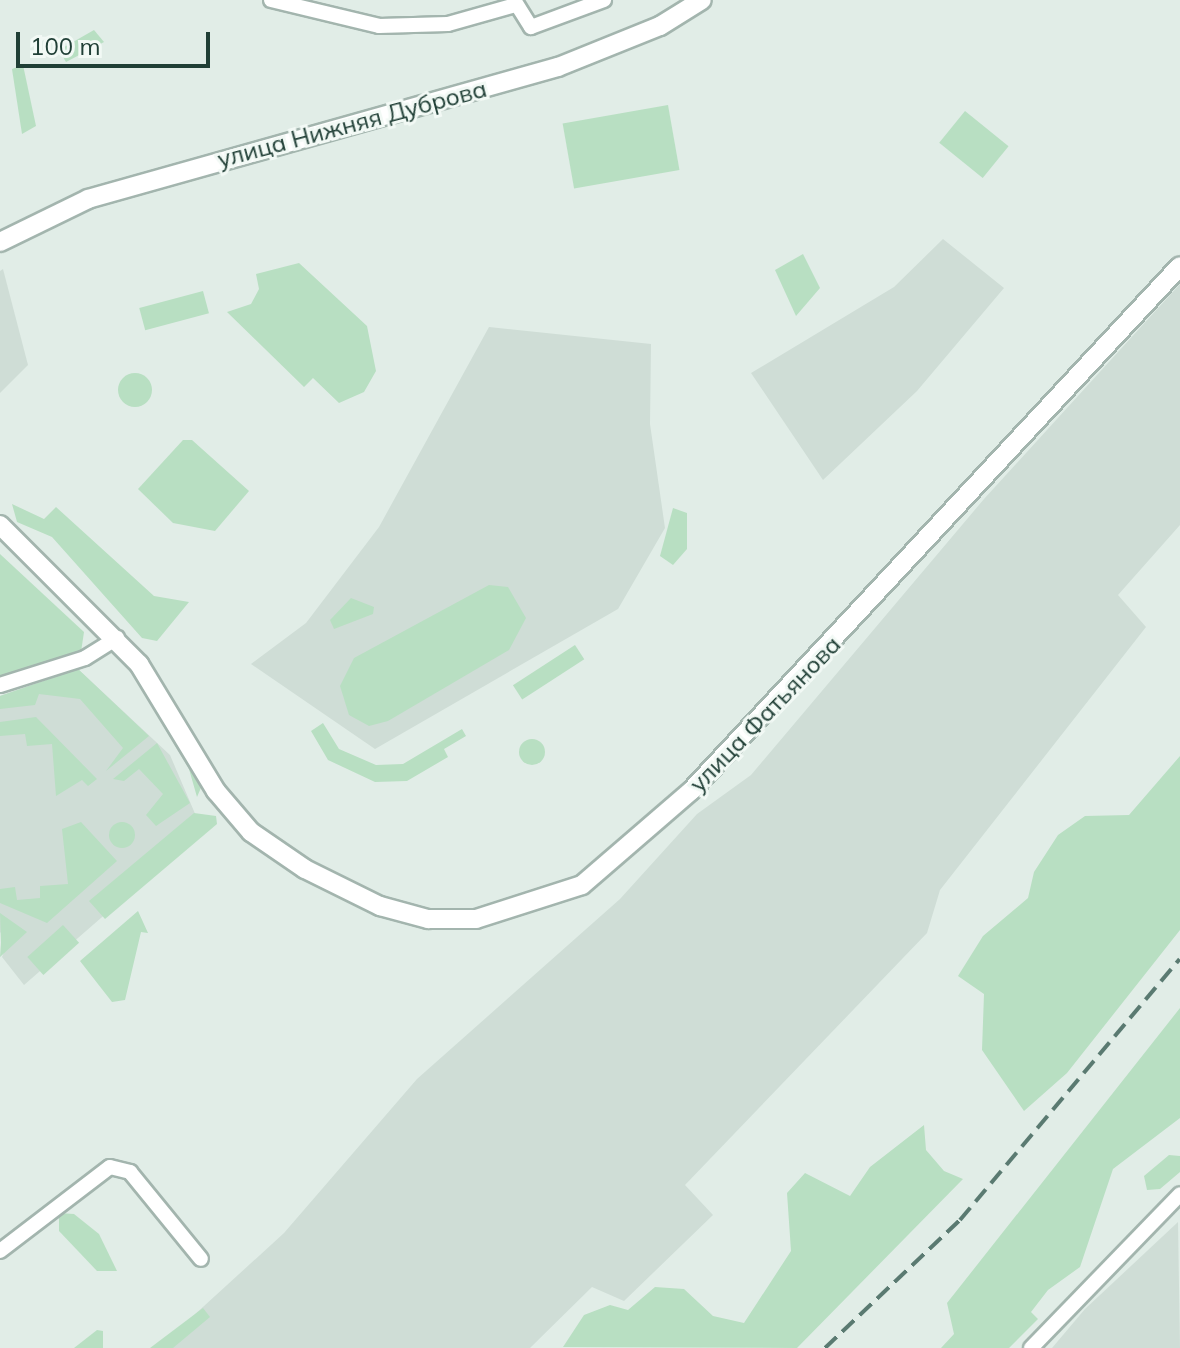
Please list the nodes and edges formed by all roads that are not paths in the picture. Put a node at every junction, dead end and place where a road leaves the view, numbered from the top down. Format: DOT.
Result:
graph roads {
  1 [pos="271,0"];
  2 [pos="604,0"];
  3 [pos="702,0"];
  4 [pos="515,3"];
  5 [pos="0,242"];
  6 [pos="1180,266"];
  7 [pos="0,525"];
  8 [pos="117,638"];
  9 [pos="0,685"];
  10 [pos="1180,1194"];
  11 [pos="0,1251"];
  12 [pos="201,1259"];
  13 [pos="1031,1348"];
  1 -- 4 [label="street"];
  2 -- 4 [label="street"];
  3 -- 5 [label="street, улица Нижняя Дуброва"];
  6 -- 8 [label="street, улица Фатьянова"];
  7 -- 8 [label="street"];
  8 -- 9 [label="street"];
  10 -- 13 [label="street"];
  11 -- 12 [label="street"];
}
